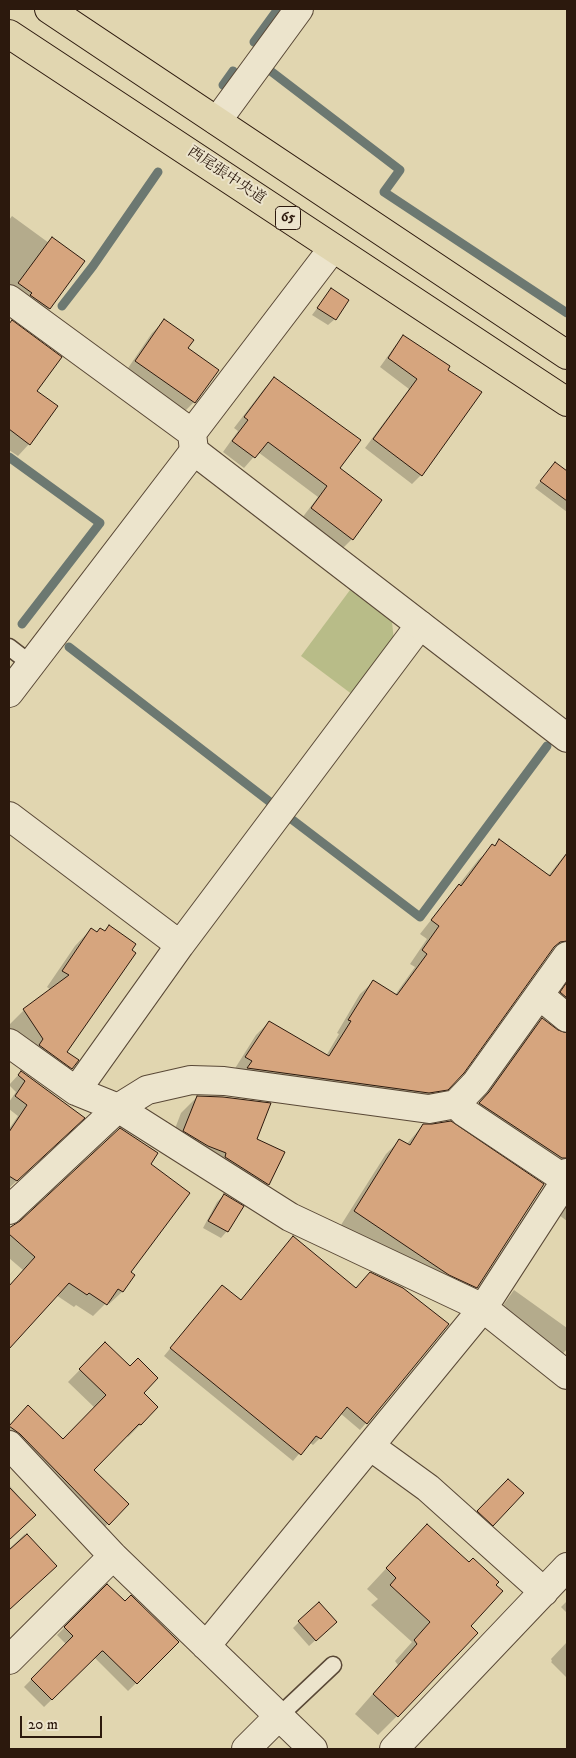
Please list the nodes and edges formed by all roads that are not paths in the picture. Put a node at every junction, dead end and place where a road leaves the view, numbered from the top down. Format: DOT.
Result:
graph roads {
  1 [pos="49,9"];
  2 [pos="299,9"];
  3 [pos="9,34"];
  4 [pos="217,121"];
  5 [pos="333,248"];
  6 [pos="9,299"];
  7 [pos="567,355"];
  8 [pos="567,402"];
  9 [pos="193,442"];
  10 [pos="420,625"];
  11 [pos="9,647"];
  12 [pos="31,664"];
  13 [pos="9,693"];
  14 [pos="567,738"];
  15 [pos="9,816"];
  16 [pos="180,945"];
  17 [pos="567,956"];
  18 [pos="539,995"];
  19 [pos="567,1018"];
  20 [pos="9,1043"];
  21 [pos="76,1091"];
  22 [pos="456,1104"];
  23 [pos="118,1108"];
  24 [pos="565,1175"];
  25 [pos="9,1210"];
  26 [pos="483,1308"];
  27 [pos="567,1375"];
  28 [pos="9,1445"];
  29 [pos="370,1446"];
  30 [pos="113,1556"];
  31 [pos="567,1567"];
  32 [pos="544,1592"];
  33 [pos="206,1646"];
  34 [pos="9,1660"];
  35 [pos="333,1665"];
  36 [pos="278,1716"];
  37 [pos="246,1749"];
  38 [pos="313,1749"];
  39 [pos="394,1749"];
  1 -- 4 [label="main road"];
  2 -- 4 [label="street"];
  3 -- 5 [label="main road, 西尾張中央道 / 65"];
  4 -- 7 [label="main road"];
  5 -- 8 [label="main road, 西尾張中央道 / 65"];
  5 -- 9 [label="street"];
  6 -- 9 [label="street"];
  9 -- 10 [label="street"];
  9 -- 12 [label="street"];
  10 -- 14 [label="street"];
  10 -- 16 [label="street"];
  11 -- 12 [label="lane"];
  12 -- 13 [label="street"];
  15 -- 16 [label="street"];
  16 -- 21 [label="street"];
  17 -- 18 [label="street"];
  18 -- 19 [label="street"];
  18 -- 22 [label="street"];
  20 -- 21 [label="street"];
  21 -- 23 [label="street"];
  22 -- 23 [label="street"];
  22 -- 24 [label="street"];
  23 -- 25 [label="street"];
  23 -- 26 [label="street"];
  24 -- 26 [label="street"];
  26 -- 27 [label="street"];
  26 -- 29 [label="street"];
  28 -- 30 [label="street"];
  29 -- 32 [label="street"];
  29 -- 33 [label="street"];
  30 -- 33 [label="street"];
  30 -- 34 [label="street"];
  31 -- 32 [label="street"];
  32 -- 39 [label="street"];
  33 -- 36 [label="street"];
  35 -- 36 [label="lane"];
  36 -- 37 [label="street"];
  36 -- 38 [label="street"];
}
